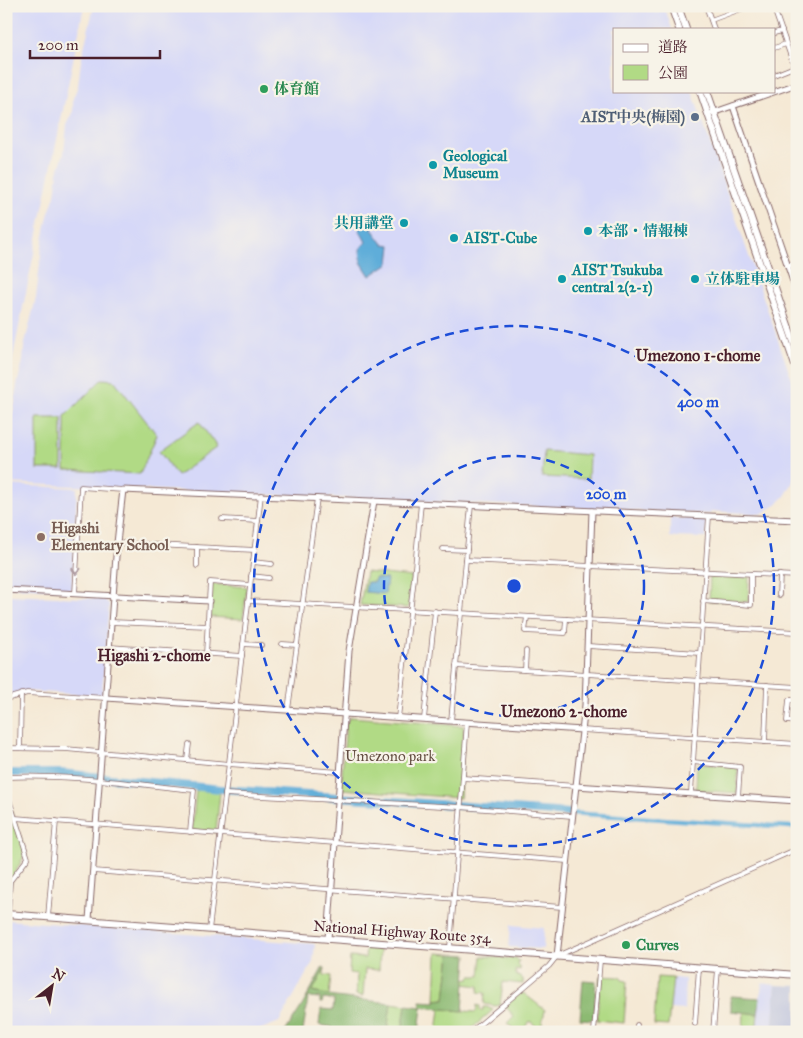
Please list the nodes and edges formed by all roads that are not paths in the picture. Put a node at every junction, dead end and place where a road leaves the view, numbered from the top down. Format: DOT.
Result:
graph roads {
  1 [pos="671,6"];
  2 [pos="678,6"];
  3 [pos="706,6"];
  4 [pos="749,6"];
  5 [pos="773,6"];
  6 [pos="711,20"];
  7 [pos="679,28"];
  8 [pos="686,28"];
  9 [pos="714,28"];
  10 [pos="782,31"];
  11 [pos="776,32"];
  12 [pos="786,44"];
  13 [pos="776,47"];
  14 [pos="794,67"];
  15 [pos="776,73"];
  16 [pos="797,74"];
  17 [pos="797,84"];
  18 [pos="776,91"];
  19 [pos="700,92"];
  20 [pos="707,92"];
  21 [pos="774,92"];
  22 [pos="733,106"];
  23 [pos="711,113"];
  24 [pos="797,263"];
  25 [pos="788,266"];
  26 [pos="797,293"];
  27 [pos="797,351"];
  28 [pos="797,371"];
  29 [pos="123,490"];
  30 [pos="261,495"];
  31 [pos="317,498"];
  32 [pos="374,501"];
  33 [pos="421,503"];
  34 [pos="471,505"];
  35 [pos="592,511"];
  36 [pos="709,516"];
  37 [pos="222,519"];
  38 [pos="797,520"];
  39 [pos="258,521"];
  40 [pos="117,544"];
  41 [pos="197,547"];
  42 [pos="443,549"];
  43 [pos="255,550"];
  44 [pos="467,550"];
  45 [pos="466,560"];
  46 [pos="253,562"];
  47 [pos="272,564"];
  48 [pos="197,566"];
  49 [pos="590,566"];
  50 [pos="705,572"];
  51 [pos="751,574"];
  52 [pos="780,575"];
  53 [pos="252,576"];
  54 [pos="797,576"];
  55 [pos="270,578"];
  56 [pos="250,585"];
  57 [pos="6,590"];
  58 [pos="75,594"];
  59 [pos="779,595"];
  60 [pos="114,596"];
  61 [pos="209,601"];
  62 [pos="248,601"];
  63 [pos="703,601"];
  64 [pos="302,604"];
  65 [pos="356,607"];
  66 [pos="410,610"];
  67 [pos="435,611"];
  68 [pos="461,613"];
  69 [pos="527,617"];
  70 [pos="566,619"];
  71 [pos="588,620"];
  72 [pos="112,622"];
  73 [pos="208,626"];
  74 [pos="702,627"];
  75 [pos="797,632"];
  76 [pos="243,644"];
  77 [pos="282,644"];
  78 [pos="261,645"];
  79 [pos="297,646"];
  80 [pos="588,646"];
  81 [pos="109,647"];
  82 [pos="526,651"];
  83 [pos="700,653"];
  84 [pos="206,654"];
  85 [pos="242,656"];
  86 [pos="456,666"];
  87 [pos="526,670"];
  88 [pos="586,674"];
  89 [pos="698,681"];
  90 [pos="767,685"];
  91 [pos="797,687"];
  92 [pos="21,694"];
  93 [pos="106,698"];
  94 [pos="6,699"];
  95 [pos="797,700"];
  96 [pos="236,707"];
  97 [pos="288,710"];
  98 [pos="344,714"];
  99 [pos="398,718"];
  100 [pos="424,719"];
  101 [pos="451,721"];
  102 [pos="467,722"];
  103 [pos="797,722"];
  104 [pos="582,730"];
  105 [pos="694,737"];
  106 [pos="765,742"];
  107 [pos="189,744"];
  108 [pos="797,744"];
  109 [pos="6,748"];
  110 [pos="20,748"];
  111 [pos="102,752"];
  112 [pos="187,760"];
  113 [pos="693,762"];
  114 [pos="229,764"];
  115 [pos="340,772"];
  116 [pos="6,777"];
  117 [pos="463,778"];
  118 [pos="99,779"];
  119 [pos="576,786"];
  120 [pos="6,790"];
  121 [pos="225,794"];
  122 [pos="691,794"];
  123 [pos="738,797"];
  124 [pos="338,801"];
  125 [pos="797,801"];
  126 [pos="460,807"];
  127 [pos="573,814"];
  128 [pos="15,818"];
  129 [pos="56,822"];
  130 [pos="96,824"];
  131 [pos="190,832"];
  132 [pos="220,835"];
  133 [pos="335,843"];
  134 [pos="797,849"];
  135 [pos="457,853"];
  136 [pos="567,861"];
  137 [pos="93,870"];
  138 [pos="215,880"];
  139 [pos="332,889"];
  140 [pos="454,899"];
  141 [pos="562,907"];
  142 [pos="7,914"];
  143 [pos="48,917"];
  144 [pos="89,920"];
  145 [pos="209,930"];
  146 [pos="328,939"];
  147 [pos="450,948"];
  148 [pos="556,956"];
  149 [pos="600,960"];
  150 [pos="699,968"];
  151 [pos="718,969"];
  152 [pos="797,975"];
  153 [pos="696,1024"];
  154 [pos="637,1025"];
  155 [pos="472,1032"];
  156 [pos="594,1032"];
  157 [pos="636,1032"];
  158 [pos="713,1032"];
  1 -- 7 [label="main road"];
  2 -- 8 [label="main road"];
  3 -- 6 [label="street"];
  4 -- 6 [label="street"];
  5 -- 10 [label="street"];
  6 -- 9 [label="street"];
  10 -- 11 [label="street"];
  10 -- 12 [label="street"];
  12 -- 13 [label="street"];
  12 -- 14 [label="street"];
  14 -- 15 [label="street"];
  14 -- 16 [label="street"];
  17 -- 18 [label="street"];
  19 -- 23 [label="main road"];
  20 -- 23 [label="main road"];
  21 -- 22 [label="street"];
  22 -- 23 [label="street"];
  22 -- 25 [label="street"];
  23 -- 27 [label="main road"];
  23 -- 28 [label="main road"];
  24 -- 25 [label="street"];
  25 -- 26 [label="street"];
  29 -- 30 [label="street"];
  29 -- 40 [label="street"];
  29 -- 58 [label="street, one-way"];
  30 -- 31 [label="street"];
  30 -- 39 [label="street"];
  31 -- 32 [label="street"];
  31 -- 64 [label="street"];
  32 -- 33 [label="street"];
  32 -- 65 [label="street"];
  33 -- 34 [label="street"];
  33 -- 66 [label="street"];
  34 -- 35 [label="street"];
  34 -- 44 [label="street"];
  35 -- 36 [label="street"];
  35 -- 49 [label="street"];
  36 -- 38 [label="street"];
  36 -- 50 [label="street"];
  37 -- 39 [label="street"];
  39 -- 43 [label="street"];
  40 -- 41 [label="street"];
  40 -- 60 [label="street"];
  41 -- 43 [label="street"];
  41 -- 48 [label="street"];
  42 -- 44 [label="street"];
  43 -- 46 [label="street"];
  44 -- 45 [label="street"];
  45 -- 49 [label="street"];
  45 -- 68 [label="street"];
  46 -- 47 [label="street"];
  46 -- 53 [label="street"];
  49 -- 50 [label="street"];
  49 -- 71 [label="street"];
  50 -- 51 [label="street"];
  50 -- 63 [label="street"];
  51 -- 52 [label="street"];
  51 -- 63 [label="street"];
  52 -- 54 [label="street"];
  52 -- 59 [label="street"];
  53 -- 55 [label="street"];
  53 -- 56 [label="street"];
  56 -- 61 [label="street"];
  56 -- 62 [label="street"];
  57 -- 58 [label="street"];
  58 -- 60 [label="street"];
  60 -- 61 [label="street"];
  60 -- 72 [label="street"];
  61 -- 73 [label="street"];
  62 -- 64 [label="street"];
  62 -- 76 [label="street"];
  63 -- 74 [label="street"];
  64 -- 65 [label="street"];
  64 -- 79 [label="street"];
  65 -- 66 [label="street"];
  65 -- 98 [label="street"];
  66 -- 67 [label="street"];
  66 -- 99 [label="street"];
  67 -- 68 [label="street"];
  67 -- 100 [label="street"];
  68 -- 69 [label="street"];
  68 -- 86 [label="street"];
  69 -- 70 [label="street"];
  69 -- 70 [label="street"];
  70 -- 71 [label="street"];
  71 -- 74 [label="street"];
  71 -- 80 [label="street"];
  72 -- 73 [label="street"];
  72 -- 81 [label="street"];
  73 -- 84 [label="street"];
  74 -- 75 [label="street"];
  74 -- 83 [label="street"];
  76 -- 78 [label="street"];
  76 -- 85 [label="street"];
  77 -- 79 [label="street"];
  79 -- 97 [label="street"];
  80 -- 83 [label="street"];
  80 -- 88 [label="street"];
  81 -- 84 [label="street"];
  81 -- 93 [label="street"];
  82 -- 87 [label="street"];
  83 -- 89 [label="street"];
  84 -- 85 [label="street"];
  85 -- 96 [label="street"];
  86 -- 87 [label="street"];
  86 -- 101 [label="street"];
  87 -- 88 [label="street"];
  88 -- 89 [label="street"];
  88 -- 104 [label="street"];
  89 -- 90 [label="street"];
  89 -- 105 [label="street"];
  90 -- 91 [label="street"];
  90 -- 106 [label="street"];
  92 -- 93 [label="street"];
  92 -- 94 [label="street"];
  92 -- 110 [label="street"];
  93 -- 96 [label="street"];
  93 -- 111 [label="street"];
  95 -- 103 [label="street"];
  96 -- 97 [label="street"];
  96 -- 114 [label="street"];
  97 -- 98 [label="street"];
  98 -- 99 [label="street"];
  98 -- 115 [label="street"];
  99 -- 100 [label="street"];
  100 -- 101 [label="street"];
  101 -- 102 [label="street"];
  102 -- 104 [label="street"];
  102 -- 117 [label="street"];
  104 -- 105 [label="street"];
  104 -- 119 [label="street"];
  105 -- 106 [label="street"];
  105 -- 113 [label="street"];
  106 -- 108 [label="street"];
  107 -- 112 [label="street"];
  109 -- 110 [label="street"];
  110 -- 111 [label="street"];
  111 -- 112 [label="street"];
  111 -- 118 [label="street"];
  112 -- 114 [label="street"];
  113 -- 122 [label="street"];
  113 -- 123 [label="street"];
  114 -- 115 [label="street"];
  114 -- 121 [label="street"];
  115 -- 124 [label="street"];
  116 -- 118 [label="street"];
  117 -- 119 [label="street"];
  117 -- 126 [label="street"];
  118 -- 130 [label="street"];
  118 -- 131 [label="street"];
  119 -- 122 [label="street"];
  119 -- 127 [label="street"];
  120 -- 128 [label="street"];
  121 -- 124 [label="street"];
  121 -- 132 [label="street"];
  122 -- 123 [label="street"];
  123 -- 125 [label="street"];
  124 -- 126 [label="street"];
  124 -- 133 [label="street"];
  126 -- 127 [label="street"];
  126 -- 135 [label="street"];
  127 -- 136 [label="street"];
  128 -- 129 [label="street"];
  128 -- 142 [label="street"];
  129 -- 130 [label="street"];
  129 -- 143 [label="street"];
  130 -- 131 [label="street"];
  130 -- 137 [label="street"];
  131 -- 132 [label="street"];
  132 -- 133 [label="street"];
  132 -- 138 [label="street"];
  133 -- 135 [label="street"];
  133 -- 139 [label="street"];
  134 -- 148 [label="street"];
  135 -- 136 [label="street"];
  135 -- 140 [label="street"];
  136 -- 141 [label="street"];
  137 -- 138 [label="street"];
  137 -- 144 [label="street"];
  138 -- 139 [label="street"];
  138 -- 145 [label="street"];
  139 -- 140 [label="street"];
  139 -- 146 [label="street"];
  140 -- 141 [label="street"];
  140 -- 147 [label="street"];
  141 -- 148 [label="street"];
  142 -- 143 [label="main road, National Highway Route 354"];
  143 -- 144 [label="main road, National Highway Route 354"];
  144 -- 145 [label="main road, National Highway Route 354"];
  145 -- 146 [label="main road, National Highway Route 354"];
  146 -- 147 [label="main road, National Highway Route 354"];
  147 -- 148 [label="main road, National Highway Route 354"];
  148 -- 149 [label="main road, National Highway Route 354"];
  148 -- 155 [label="street"];
  149 -- 150 [label="main road, National Highway Route 354"];
  149 -- 156 [label="street"];
  150 -- 151 [label="main road, National Highway Route 354"];
  150 -- 153 [label="street"];
  151 -- 152 [label="main road, National Highway Route 354"];
  151 -- 158 [label="street"];
  154 -- 157 [label="street"];
}
